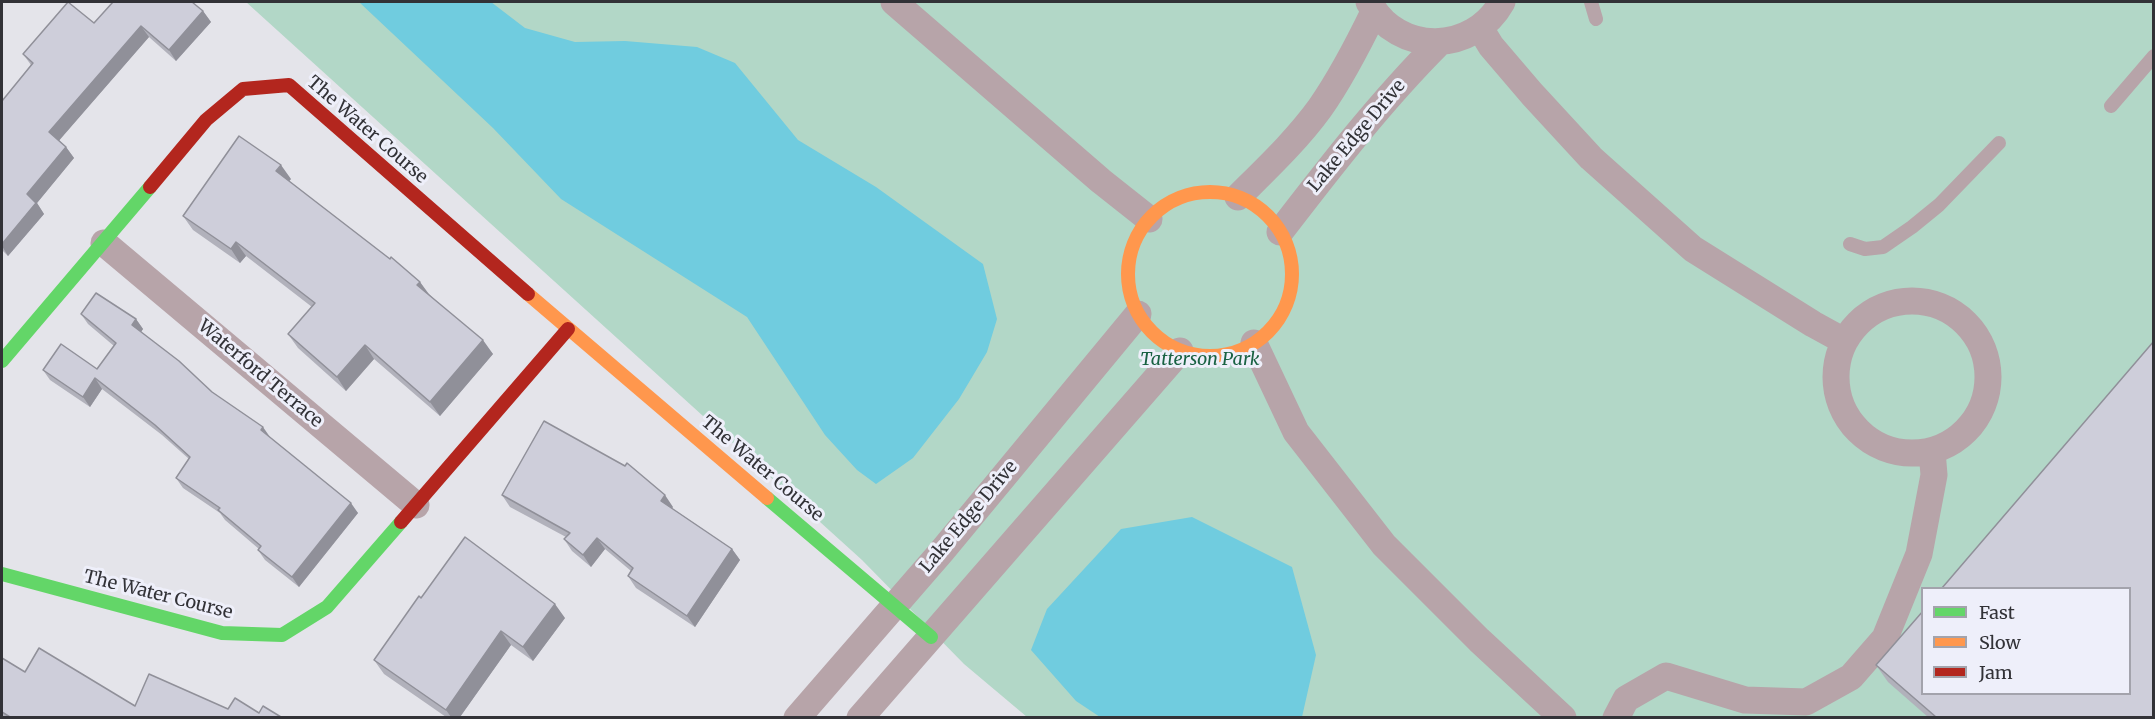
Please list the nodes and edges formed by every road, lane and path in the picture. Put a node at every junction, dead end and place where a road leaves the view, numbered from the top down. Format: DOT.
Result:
graph roads {
  1 [pos="894,2"];
  2 [pos="1502,2"];
  3 [pos="1591,2"];
  4 [pos="1372,7"];
  5 [pos="1596,20"];
  6 [pos="1480,28"];
  7 [pos="1439,43"];
  8 [pos="2154,56"];
  9 [pos="2111,106"];
  10 [pos="1999,143"];
  11 [pos="1238,197"];
  12 [pos="1149,219"];
  13 [pos="1280,231"];
  14 [pos="104,243"];
  15 [pos="1850,244"];
  16 [pos="1138,314"];
  17 [pos="568,329"];
  18 [pos="1844,341"];
  19 [pos="1254,343"];
  20 [pos="1180,351"];
  21 [pos="2,361"];
  22 [pos="1932,451"];
  23 [pos="416,505"];
  24 [pos="2,574"];
  25 [pos="894,605"];
  26 [pos="932,637"];
  27 [pos="797,717"];
  28 [pos="860,717"];
  29 [pos="1563,717"];
  30 [pos="1616,717"];
  1 -- 12 [label="street"];
  2 -- 6 [label="street"];
  3 -- 5 [label="lane"];
  4 -- 7 [label="street"];
  4 -- 11 [label="street"];
  6 -- 7 [label="street"];
  6 -- 18 [label="street"];
  7 -- 13 [label="street, Lake Edge Drive"];
  8 -- 9 [label="lane"];
  10 -- 15 [label="lane"];
  11 -- 12 [label="street"];
  11 -- 13 [label="street"];
  12 -- 16 [label="street"];
  13 -- 19 [label="street"];
  14 -- 17 [label="street, The Water Course"];
  14 -- 21 [label="street, The Water Course"];
  14 -- 23 [label="street, Waterford Terrace"];
  16 -- 20 [label="street"];
  16 -- 25 [label="street, Lake Edge Drive"];
  17 -- 23 [label="street, The Water Course"];
  17 -- 25 [label="street, The Water Course"];
  18 -- 22 [label="street"];
  18 -- 22 [label="street"];
  19 -- 20 [label="street"];
  19 -- 29 [label="street"];
  20 -- 26 [label="street"];
  22 -- 30 [label="street"];
  23 -- 24 [label="street, The Water Course"];
  25 -- 26 [label="street, The Water Course"];
  25 -- 27 [label="street, Lake Edge Drive"];
  26 -- 28 [label="street"];
}
